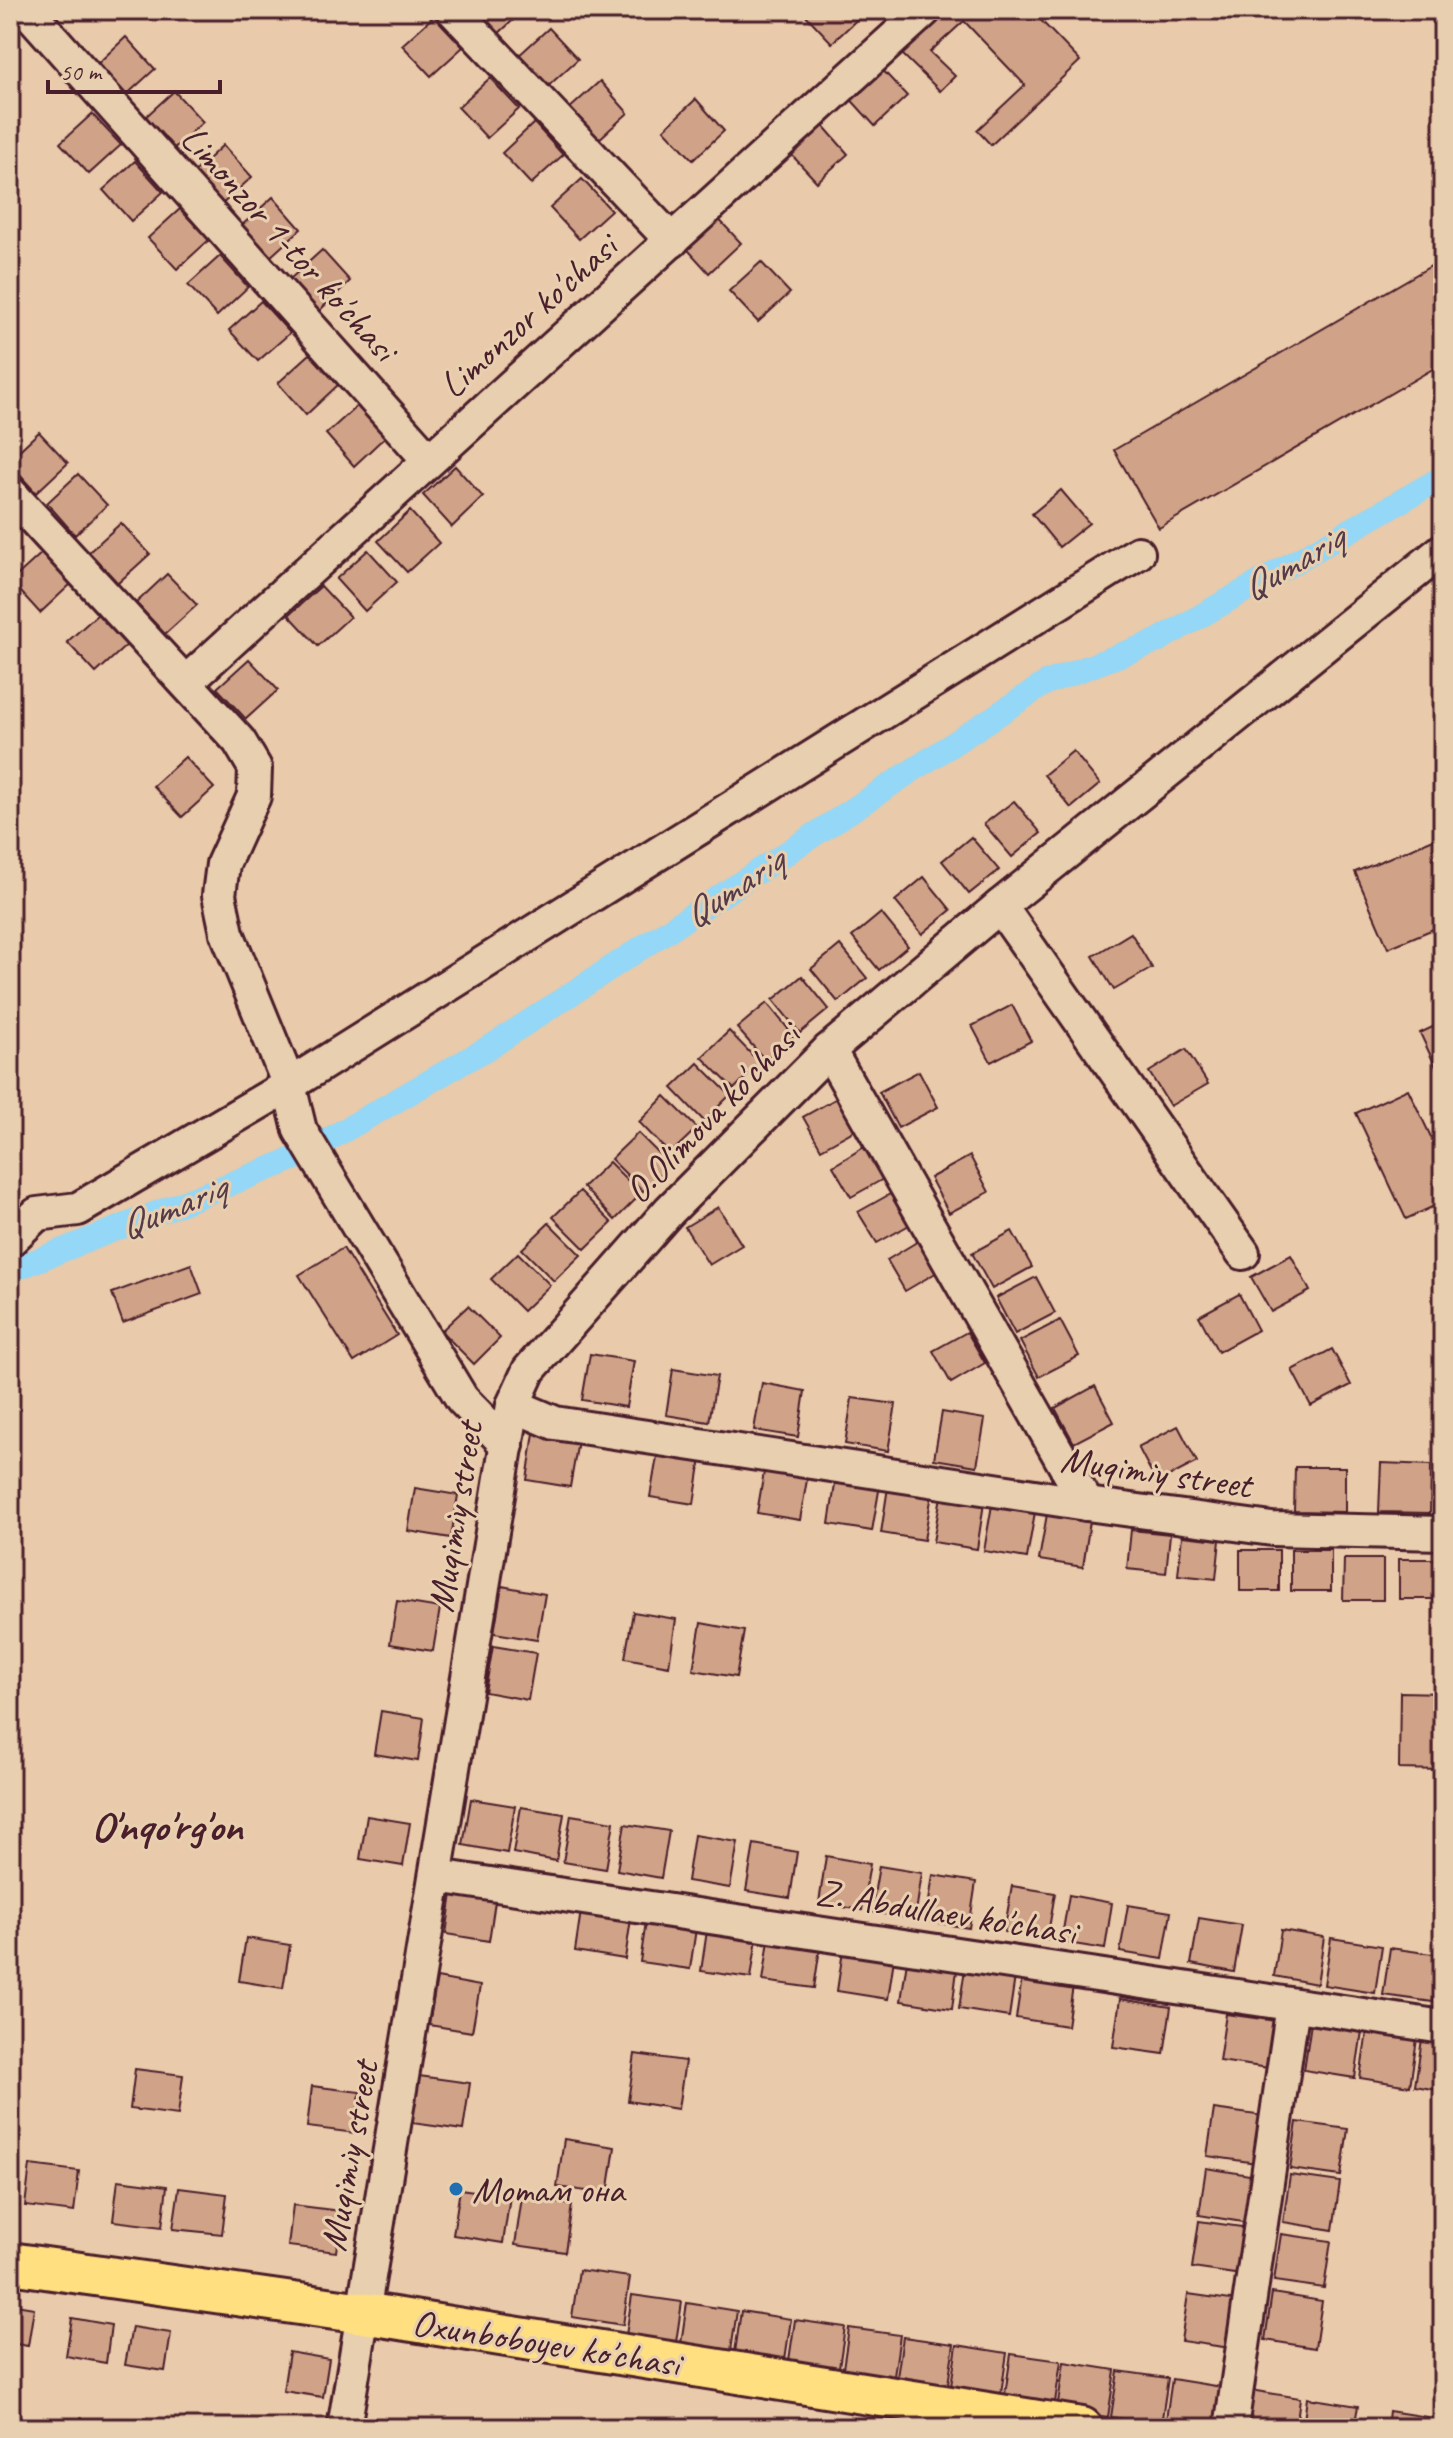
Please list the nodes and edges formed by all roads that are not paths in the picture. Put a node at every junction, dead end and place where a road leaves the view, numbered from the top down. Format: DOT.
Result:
graph roads {
  1 [pos="27,10"];
  2 [pos="453,10"];
  3 [pos="915,13"];
  4 [pos="672,241"];
  5 [pos="428,459"];
  6 [pos="10,493"];
  7 [pos="1443,550"];
  8 [pos="1138,553"];
  9 [pos="186,682"];
  10 [pos="1000,906"];
  11 [pos="829,1050"];
  12 [pos="289,1085"];
  13 [pos="24,1208"];
  14 [pos="10,1240"];
  15 [pos="1243,1253"];
  16 [pos="513,1405"];
  17 [pos="507,1445"];
  18 [pos="1087,1504"];
  19 [pos="1443,1533"];
  20 [pos="437,1876"];
  21 [pos="1293,2005"];
  22 [pos="1443,2027"];
  23 [pos="10,2263"];
  24 [pos="363,2313"];
  25 [pos="344,2428"];
  26 [pos="1082,2428"];
  27 [pos="1231,2428"];
  1 -- 5 [label="street, Limonzor 1-tor ko'chasi"];
  2 -- 4 [label="street"];
  3 -- 4 [label="street, Limonzor ko'chasi"];
  4 -- 5 [label="street, Limonzor ko'chasi"];
  5 -- 9 [label="street, Limonzor ko'chasi"];
  6 -- 9 [label="street"];
  7 -- 10 [label="street, O.Olimova ko'chasi"];
  8 -- 12 [label="street"];
  9 -- 12 [label="street"];
  10 -- 11 [label="street, O.Olimova ko'chasi"];
  10 -- 15 [label="street"];
  11 -- 16 [label="street, O.Olimova ko'chasi"];
  11 -- 18 [label="street"];
  12 -- 13 [label="street"];
  12 -- 17 [label="street"];
  13 -- 14 [label="street"];
  16 -- 17 [label="street, Muqimiy street"];
  16 -- 18 [label="street, Muqimiy street"];
  17 -- 20 [label="street, Muqimiy street"];
  18 -- 19 [label="street, Muqimiy street"];
  20 -- 21 [label="street, Z. Abdullaev ko'chasi"];
  20 -- 24 [label="street, Muqimiy street"];
  21 -- 22 [label="street, Z. Abdullaev ko'chasi"];
  21 -- 27 [label="street"];
  23 -- 24 [label="main road, Oxunboboyev ko'chasi"];
  24 -- 25 [label="street, Muqimiy street"];
  24 -- 26 [label="main road, Oxunboboyev ko'chasi"];
}
